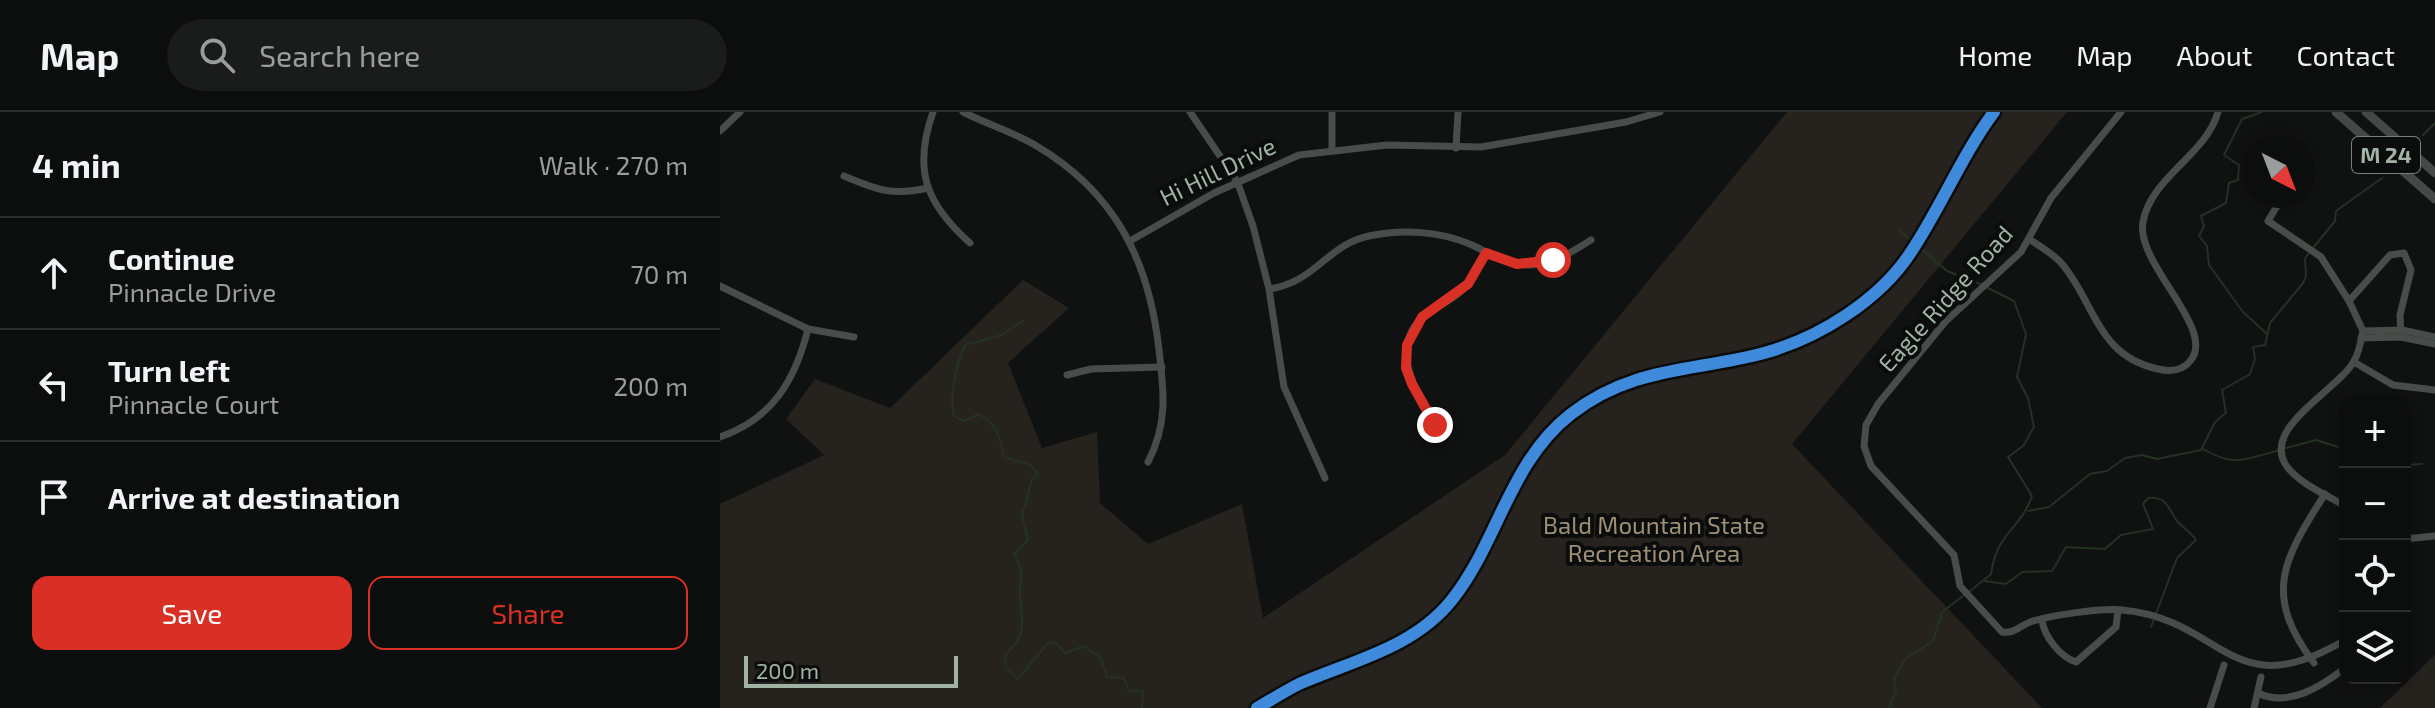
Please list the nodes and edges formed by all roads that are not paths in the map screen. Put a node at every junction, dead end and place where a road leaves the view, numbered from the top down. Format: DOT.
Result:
graph roads {
  1 [pos="740,112"];
  2 [pos="933,112"];
  3 [pos="963,112"];
  4 [pos="1190,112"];
  5 [pos="1332,112"];
  6 [pos="1458,112"];
  7 [pos="1660,112"];
  8 [pos="1994,112"];
  9 [pos="2121,112"];
  10 [pos="2218,112"];
  11 [pos="2336,112"];
  12 [pos="2366,112"];
  13 [pos="720,131"];
  14 [pos="1456,148"];
  15 [pos="1332,150"];
  16 [pos="2435,173"];
  17 [pos="844,176"];
  18 [pos="1237,181"];
  19 [pos="928,188"];
  20 [pos="2435,199"];
  21 [pos="2276,208"];
  22 [pos="2029,239"];
  23 [pos="1591,240"];
  24 [pos="1130,241"];
  25 [pos="970,243"];
  26 [pos="1486,253"];
  27 [pos="720,286"];
  28 [pos="1269,289"];
  29 [pos="2349,301"];
  30 [pos="808,329"];
  31 [pos="2401,334"];
  32 [pos="2362,335"];
  33 [pos="854,337"];
  34 [pos="2435,337"];
  35 [pos="2435,344"];
  36 [pos="2354,362"];
  37 [pos="1162,367"];
  38 [pos="1067,375"];
  39 [pos="2435,390"];
  40 [pos="1435,425"];
  41 [pos="720,437"];
  42 [pos="1148,462"];
  43 [pos="1325,478"];
  44 [pos="2325,494"];
  45 [pos="2339,502"];
  46 [pos="2435,536"];
  47 [pos="2411,538"];
  48 [pos="2118,610"];
  49 [pos="2042,620"];
  50 [pos="2339,644"];
  51 [pos="2314,663"];
  52 [pos="2224,665"];
  53 [pos="2236,671"];
  54 [pos="2297,672"];
  55 [pos="2339,672"];
  56 [pos="2250,676"];
  57 [pos="2258,693"];
  58 [pos="1257,708"];
  59 [pos="2210,708"];
  60 [pos="2254,708"];
  1 -- 13 [label="street"];
  2 -- 19 [label="street"];
  3 -- 24 [label="street"];
  4 -- 18 [label="street"];
  5 -- 15 [label="street"];
  6 -- 14 [label="street"];
  7 -- 14 [label="street, Hi Hill Drive"];
  8 -- 58 [label="street"];
  9 -- 22 [label="street, Eagle Ridge Road"];
  10 -- 22 [label="street"];
  11 -- 20 [label="main road, M 24"];
  12 -- 16 [label="main road, M 24"];
  14 -- 15 [label="street, Hi Hill Drive"];
  15 -- 18 [label="street, Hi Hill Drive"];
  17 -- 19 [label="street"];
  18 -- 24 [label="street, Hi Hill Drive"];
  18 -- 28 [label="street"];
  19 -- 25 [label="street"];
  21 -- 29 [label="street"];
  22 -- 49 [label="street, Eagle Ridge Road"];
  23 -- 26 [label="street"];
  24 -- 37 [label="street"];
  26 -- 28 [label="street"];
  26 -- 40 [label="street"];
  27 -- 30 [label="street"];
  28 -- 43 [label="street"];
  29 -- 31 [label="street"];
  29 -- 32 [label="street"];
  30 -- 33 [label="street"];
  30 -- 41 [label="street"];
  31 -- 32 [label="street"];
  31 -- 34 [label="street"];
  31 -- 35 [label="street"];
  32 -- 36 [label="street"];
  36 -- 39 [label="street"];
  36 -- 44 [label="street"];
  37 -- 38 [label="street"];
  37 -- 42 [label="street"];
  44 -- 45 [label="street"];
  44 -- 51 [label="street"];
  46 -- 47 [label="street"];
  48 -- 49 [label="street, Eagle Ridge Road"];
  48 -- 49 [label="street"];
  48 -- 52 [label="street, Eagle Ridge Road"];
  50 -- 51 [label="street"];
  51 -- 54 [label="street"];
  52 -- 53 [label="street, Eagle Ridge Road"];
  52 -- 59 [label="street"];
  55 -- 57 [label="street"];
  56 -- 57 [label="street"];
  57 -- 60 [label="street"];
}
